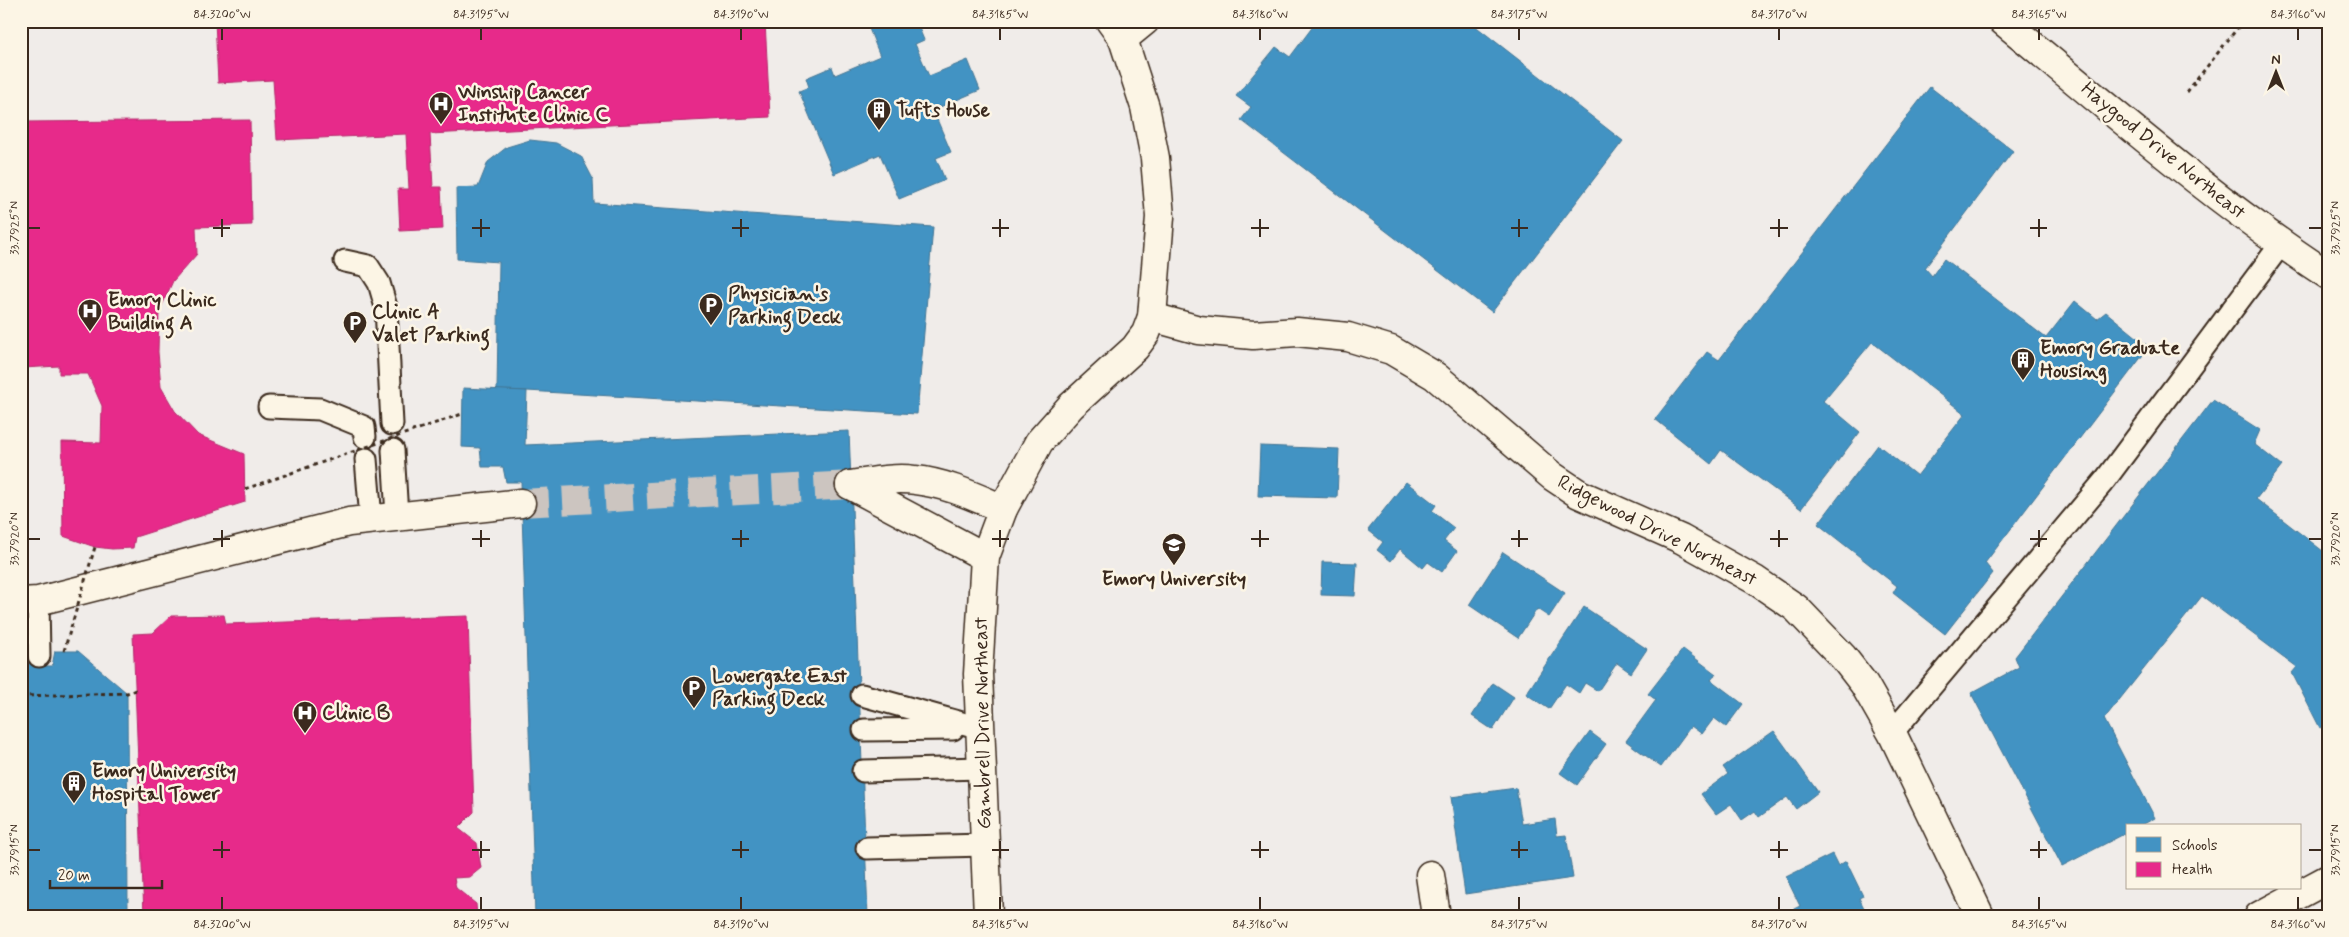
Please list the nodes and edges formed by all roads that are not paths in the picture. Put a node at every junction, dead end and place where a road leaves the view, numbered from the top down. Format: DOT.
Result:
graph roads {
  1 [pos="1145,21"];
  2 [pos="2003,21"];
  3 [pos="1117,30"];
  4 [pos="2280,244"];
  5 [pos="345,261"];
  6 [pos="2328,275"];
  7 [pos="1152,317"];
  8 [pos="269,407"];
  9 [pos="392,424"];
  10 [pos="365,437"];
  11 [pos="393,450"];
  12 [pos="366,459"];
  13 [pos="521,503"];
  14 [pos="1003,509"];
  15 [pos="397,516"];
  16 [pos="370,519"];
  17 [pos="985,557"];
  18 [pos="30,602"];
  19 [pos="39,656"];
  20 [pos="862,695"];
  21 [pos="980,728"];
  22 [pos="864,730"];
  23 [pos="1892,733"];
  24 [pos="982,768"];
  25 [pos="863,771"];
  26 [pos="985,845"];
  27 [pos="867,848"];
  28 [pos="1430,875"];
  29 [pos="2328,880"];
  30 [pos="988,916"];
  31 [pos="1436,916"];
  32 [pos="1980,916"];
  33 [pos="2259,916"];
  1 -- 3 [label="street"];
  2 -- 4 [label="street, Haygood Drive Northeast"];
  3 -- 7 [label="street"];
  4 -- 6 [label="street, Haygood Drive Northeast"];
  4 -- 23 [label="lane"];
  5 -- 9 [label="lane"];
  7 -- 14 [label="street, Gambrell Drive Northeast"];
  7 -- 23 [label="street, Ridgewood Drive Northeast"];
  8 -- 10 [label="lane"];
  11 -- 15 [label="lane"];
  12 -- 16 [label="lane"];
  13 -- 15 [label="street"];
  14 -- 17 [label="street, Gambrell Drive Northeast"];
  14 -- 17 [label="street"];
  15 -- 16 [label="street"];
  16 -- 18 [label="street"];
  17 -- 21 [label="street, Gambrell Drive Northeast"];
  18 -- 19 [label="lane"];
  20 -- 21 [label="lane"];
  21 -- 22 [label="lane"];
  21 -- 24 [label="street, Gambrell Drive Northeast"];
  23 -- 32 [label="street, Ridgewood Drive Northeast"];
  24 -- 25 [label="lane"];
  24 -- 26 [label="street, Gambrell Drive Northeast"];
  26 -- 27 [label="lane"];
  26 -- 30 [label="street, Gambrell Drive Northeast"];
  28 -- 31 [label="street"];
  29 -- 33 [label="street"];
}
